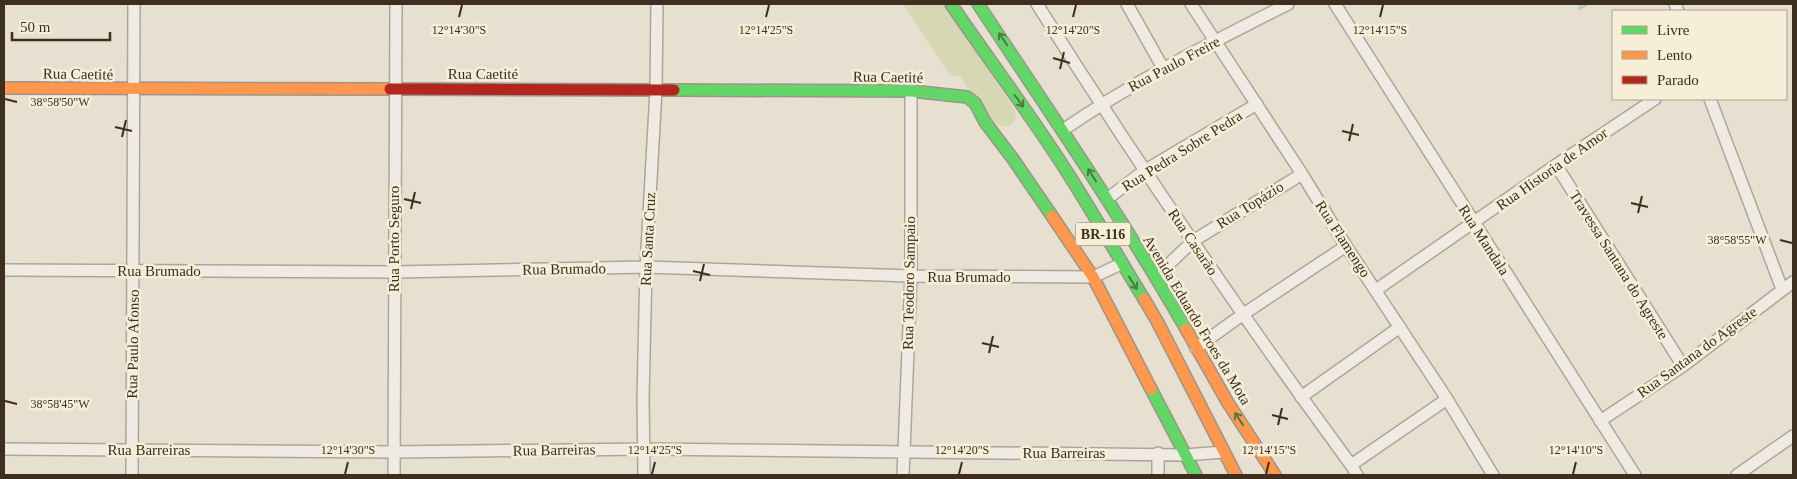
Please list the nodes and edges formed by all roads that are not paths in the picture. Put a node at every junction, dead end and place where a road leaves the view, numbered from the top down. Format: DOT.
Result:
graph roads {
  1 [pos="134,4"];
  2 [pos="396,4"];
  3 [pos="656,4"];
  4 [pos="950,4"];
  5 [pos="978,4"];
  6 [pos="1037,4"];
  7 [pos="1127,4"];
  8 [pos="1191,4"];
  9 [pos="1288,4"];
  10 [pos="1335,4"];
  11 [pos="1216,41"];
  12 [pos="1163,68"];
  13 [pos="4,88"];
  14 [pos="396,89"];
  15 [pos="134,90"];
  16 [pos="656,90"];
  17 [pos="911,91"];
  18 [pos="1654,100"];
  19 [pos="1710,100"];
  20 [pos="1100,104"];
  21 [pos="1257,104"];
  22 [pos="1063,130"];
  23 [pos="1556,165"];
  24 [pos="1144,171"];
  25 [pos="1302,174"];
  26 [pos="1107,199"];
  27 [pos="1474,224"];
  28 [pos="1193,240"];
  29 [pos="1346,246"];
  30 [pos="1121,264"];
  31 [pos="646,267"];
  32 [pos="4,270"];
  33 [pos="134,270"];
  34 [pos="394,272"];
  35 [pos="911,276"];
  36 [pos="1093,277"];
  37 [pos="1158,280"];
  38 [pos="1793,282"];
  39 [pos="1782,289"];
  40 [pos="1376,290"];
  41 [pos="1242,315"];
  42 [pos="1400,327"];
  43 [pos="1196,348"];
  44 [pos="1683,366"];
  45 [pos="1301,397"];
  46 [pos="1446,399"];
  47 [pos="1600,421"];
  48 [pos="1793,436"];
  49 [pos="4,448"];
  50 [pos="645,449"];
  51 [pos="132,450"];
  52 [pos="394,452"];
  53 [pos="1224,452"];
  54 [pos="904,453"];
  55 [pos="1158,453"];
  56 [pos="1185,455"];
  57 [pos="1351,465"];
  58 [pos="132,475"];
  59 [pos="394,475"];
  60 [pos="644,475"];
  61 [pos="903,475"];
  62 [pos="1158,475"];
  63 [pos="1196,475"];
  64 [pos="1236,475"];
  65 [pos="1274,475"];
  66 [pos="1357,475"];
  67 [pos="1493,475"];
  68 [pos="1635,475"];
  69 [pos="1737,475"];
  1 -- 15 [label="street, Rua Paulo Afonso"];
  2 -- 14 [label="street, Rua Porto Seguro"];
  3 -- 16 [label="street, Rua Santa Cruz"];
  4 -- 30 [label="main road, BR-116, one-way"];
  22 -- 5 [label="main road, Avenida Eduardo Froes da Mota, one-way"];
  6 -- 20 [label="street, Rua Casarão"];
  7 -- 12 [label="street"];
  8 -- 11 [label="street, Rua Flamengo"];
  9 -- 11 [label="street, Rua Paulo Freire"];
  10 -- 27 [label="street, Rua Mandala"];
  11 -- 12 [label="street, Rua Paulo Freire"];
  11 -- 21 [label="street, Rua Flamengo"];
  12 -- 20 [label="street, Rua Paulo Freire"];
  13 -- 15 [label="main road, Rua Caetité"];
  14 -- 15 [label="main road, Rua Caetité"];
  14 -- 16 [label="main road, Rua Caetité"];
  14 -- 34 [label="street, Rua Porto Seguro"];
  15 -- 33 [label="street, Rua Paulo Afonso"];
  16 -- 17 [label="main road, Rua Caetité"];
  16 -- 31 [label="street, Rua Santa Cruz"];
  17 -- 35 [label="street, Rua Teodoro Sampaio"];
  17 -- 36 [label="main road, Rua Caetité"];
  18 -- 23 [label="street, Rua Historia de Amor"];
  19 -- 39 [label="street"];
  20 -- 22 [label="street, Rua Paulo Freire"];
  20 -- 24 [label="street, Rua Casarão"];
  21 -- 24 [label="street, Rua Pedra Sobre Pedra"];
  21 -- 25 [label="street, Rua Flamengo"];
  26 -- 22 [label="main road, Avenida Eduardo Froes da Mota, one-way"];
  23 -- 27 [label="street, Rua Historia de Amor"];
  23 -- 44 [label="street, Travessa Santana do Agreste"];
  24 -- 26 [label="street, Rua Pedra Sobre Pedra"];
  24 -- 28 [label="street, Rua Casarão"];
  25 -- 28 [label="street, Rua Topázio"];
  25 -- 29 [label="street, Rua Flamengo"];
  26 -- 37 [label="main road, Avenida Eduardo Froes da Mota"];
  27 -- 40 [label="street, Rua Historia de Amor"];
  27 -- 47 [label="street, Rua Mandala"];
  28 -- 37 [label="street, Rua Topázio"];
  28 -- 41 [label="street, Rua Casarão"];
  29 -- 40 [label="street, Rua Flamengo"];
  29 -- 41 [label="street"];
  30 -- 36 [label="street, Rua Brumado"];
  30 -- 53 [label="main road, BR-116, one-way"];
  31 -- 34 [label="street, Rua Brumado"];
  31 -- 35 [label="street, Rua Brumado"];
  31 -- 50 [label="street, Rua Santa Cruz"];
  32 -- 33 [label="street, Rua Brumado"];
  33 -- 34 [label="street, Rua Brumado"];
  33 -- 51 [label="street, Rua Paulo Afonso"];
  34 -- 52 [label="street, Rua Porto Seguro"];
  35 -- 36 [label="street, Rua Brumado"];
  35 -- 54 [label="street, Rua Teodoro Sampaio"];
  36 -- 56 [label="main road"];
  37 -- 43 [label="main road, Avenida Eduardo Froes da Mota"];
  38 -- 39 [label="street, Rua Santana do Agreste"];
  39 -- 44 [label="street, Rua Santana do Agreste"];
  40 -- 42 [label="street, Rua Flamengo"];
  41 -- 43 [label="street"];
  41 -- 45 [label="street, Rua Casarão"];
  42 -- 45 [label="street"];
  42 -- 46 [label="street, Rua Flamengo"];
  65 -- 43 [label="main road, Avenida Eduardo Froes da Mota, one-way"];
  44 -- 47 [label="street, Rua Santana do Agreste"];
  45 -- 57 [label="street, Rua Casarão"];
  46 -- 57 [label="street"];
  46 -- 67 [label="street, Rua Flamengo"];
  47 -- 68 [label="street, Rua Mandala"];
  48 -- 69 [label="street"];
  49 -- 51 [label="street, Rua Barreiras"];
  50 -- 52 [label="street, Rua Barreiras"];
  50 -- 54 [label="street, Rua Barreiras"];
  50 -- 60 [label="street, Rua Santa Cruz"];
  51 -- 52 [label="street, Rua Barreiras"];
  51 -- 58 [label="street, Rua Paulo Afonso"];
  52 -- 59 [label="street, Rua Porto Seguro"];
  53 -- 56 [label="street, Rua Barreiras"];
  53 -- 64 [label="main road, BR-116"];
  54 -- 55 [label="street, Rua Barreiras"];
  54 -- 61 [label="street, Rua Teodoro Sampaio"];
  55 -- 56 [label="street, Rua Barreiras"];
  55 -- 62 [label="street"];
  56 -- 63 [label="main road"];
  57 -- 66 [label="street, Rua Casarão"];
}
